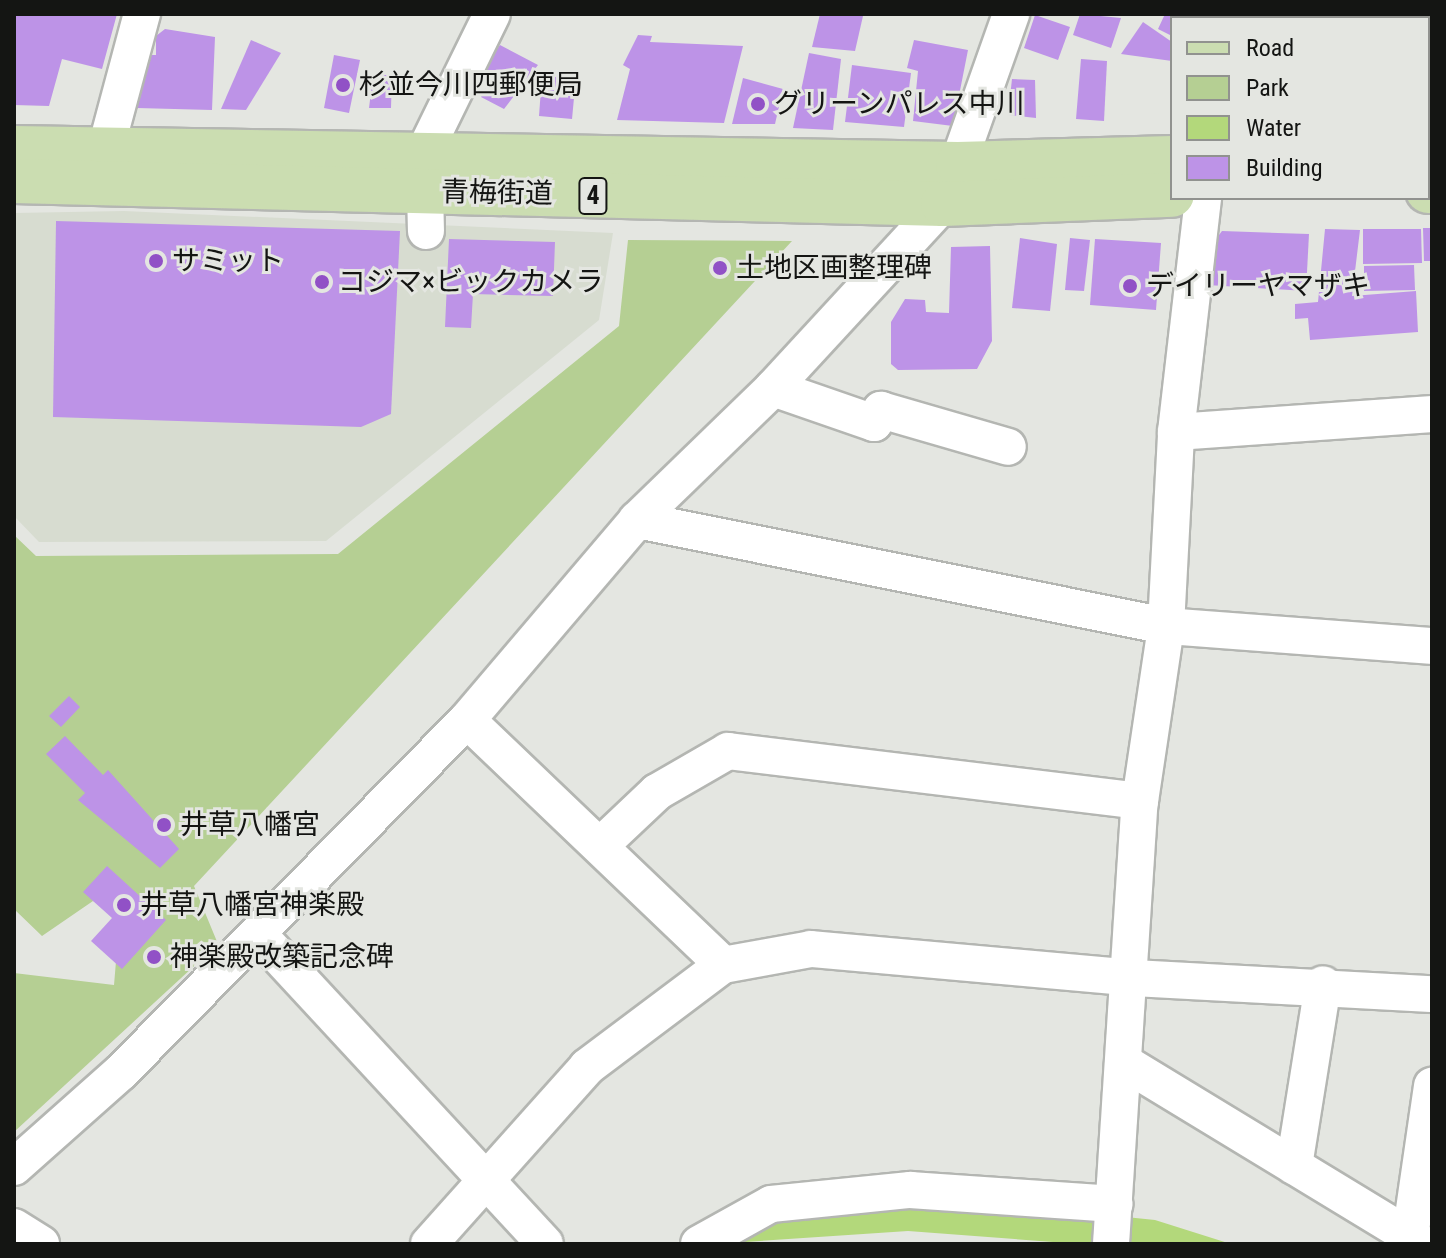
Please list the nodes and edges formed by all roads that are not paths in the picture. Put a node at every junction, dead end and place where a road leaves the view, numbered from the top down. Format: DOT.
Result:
graph roads {
  1 [pos="142,14"];
  2 [pos="492,14"];
  3 [pos="1011,14"];
  4 [pos="14,148"];
  5 [pos="106,148"];
  6 [pos="1170,158"];
  7 [pos="958,164"];
  8 [pos="14,181"];
  9 [pos="1170,195"];
  10 [pos="1203,200"];
  11 [pos="431,201"];
  12 [pos="943,204"];
  13 [pos="773,388"];
  14 [pos="1432,414"];
  15 [pos="1176,432"];
  16 [pos="1008,447"];
  17 [pos="637,520"];
  18 [pos="1166,626"];
  19 [pos="1432,646"];
  20 [pos="467,720"];
  21 [pos="1140,801"];
  22 [pos="601,845"];
  23 [pos="258,934"];
  24 [pos="723,965"];
  25 [pos="1133,978"];
  26 [pos="1323,984"];
  27 [pos="1432,994"];
  28 [pos="1128,1065"];
  29 [pos="1432,1086"];
  30 [pos="1294,1166"];
  31 [pos="14,1167"];
  32 [pos="489,1177"];
  33 [pos="1117,1194"];
  34 [pos="14,1227"];
  35 [pos="1416,1240"];
  36 [pos="41,1244"];
  37 [pos="429,1244"];
  38 [pos="545,1244"];
  39 [pos="699,1244"];
  40 [pos="1111,1244"];
  1 -- 5 [label="street"];
  2 -- 11 [label="street"];
  3 -- 7 [label="street"];
  4 -- 5 [label="main road, 青梅街道 / 4"];
  5 -- 11 [label="main road, 青梅街道 / 4"];
  6 -- 7 [label="main road, 青梅街道 / 4"];
  7 -- 11 [label="main road, 青梅街道 / 4"];
  8 -- 11 [label="main road, 青梅街道 / 4"];
  9 -- 12 [label="main road, 青梅街道 / 4"];
  10 -- 15 [label="street"];
  11 -- 12 [label="main road, 青梅街道 / 4"];
  12 -- 13 [label="street"];
  13 -- 16 [label="street"];
  13 -- 17 [label="street"];
  14 -- 15 [label="street"];
  15 -- 18 [label="street"];
  17 -- 18 [label="street"];
  17 -- 20 [label="street"];
  18 -- 19 [label="street"];
  18 -- 21 [label="street"];
  20 -- 22 [label="street"];
  20 -- 23 [label="street"];
  21 -- 22 [label="street"];
  21 -- 25 [label="street"];
  22 -- 24 [label="street"];
  23 -- 31 [label="street"];
  23 -- 32 [label="street"];
  24 -- 25 [label="street"];
  24 -- 32 [label="street"];
  25 -- 26 [label="street"];
  25 -- 28 [label="street"];
  26 -- 27 [label="street"];
  26 -- 30 [label="street"];
  28 -- 30 [label="street"];
  28 -- 33 [label="street"];
  29 -- 35 [label="street"];
  30 -- 35 [label="street"];
  32 -- 37 [label="street"];
  32 -- 38 [label="street"];
  33 -- 39 [label="street"];
  33 -- 40 [label="street"];
  34 -- 36 [label="street"];
}
